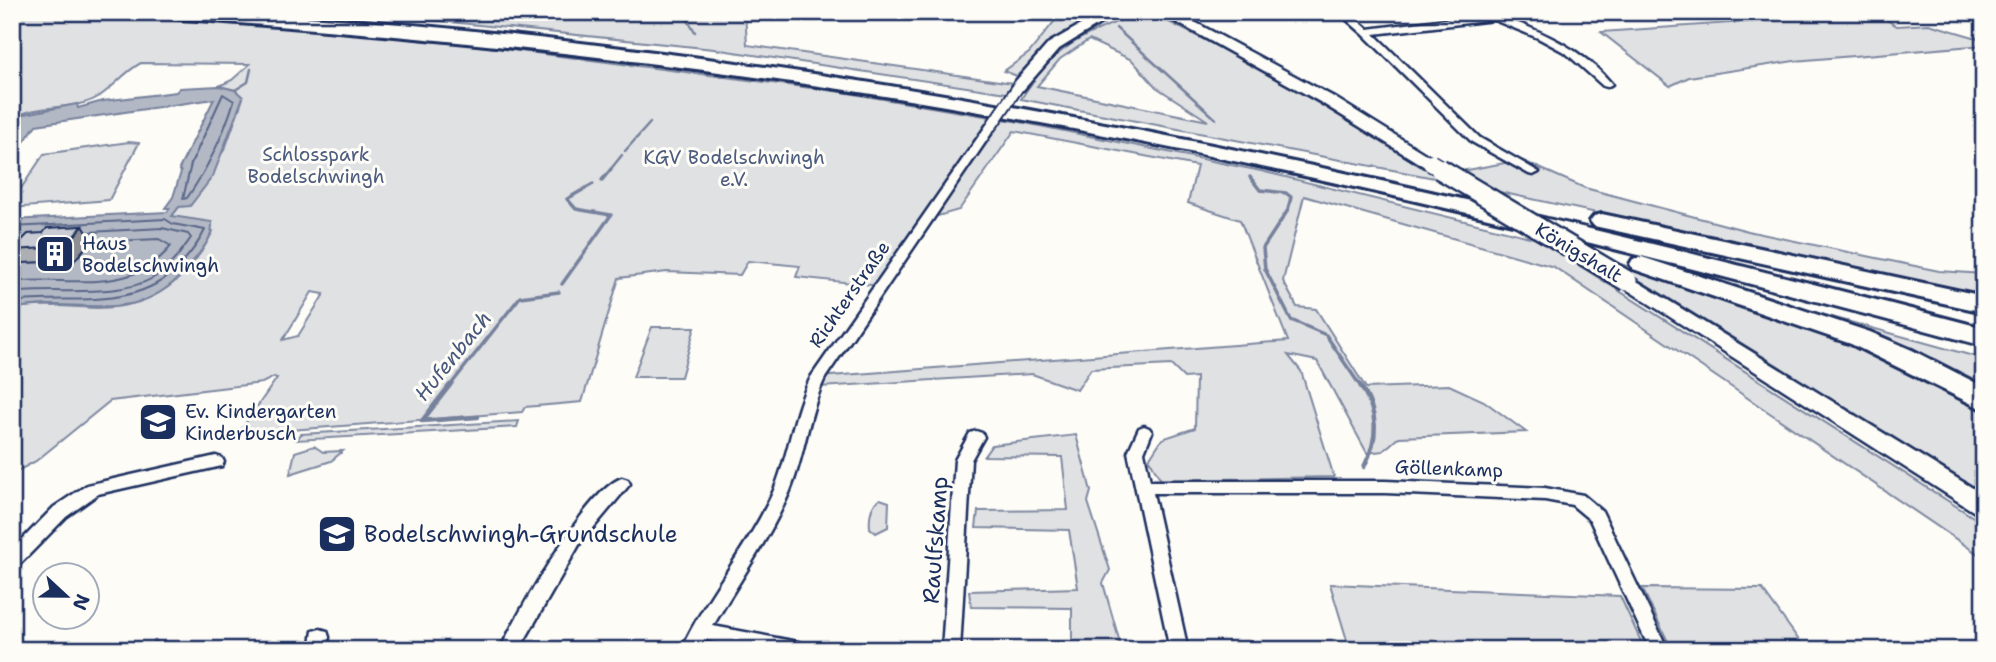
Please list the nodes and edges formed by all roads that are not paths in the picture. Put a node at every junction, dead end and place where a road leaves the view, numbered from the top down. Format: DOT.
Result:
graph roads {
  1 [pos="155,12"];
  2 [pos="285,12"];
  3 [pos="1113,12"];
  4 [pos="1165,12"];
  5 [pos="1342,12"];
  6 [pos="1495,15"];
  7 [pos="1366,32"];
  8 [pos="1607,84"];
  9 [pos="1018,87"];
  10 [pos="1227,155"];
  11 [pos="1533,172"];
  12 [pos="1508,203"];
  13 [pos="1611,253"];
  14 [pos="1835,273"];
  15 [pos="1984,304"];
  16 [pos="1984,311"];
  17 [pos="1984,324"];
  18 [pos="1984,337"];
  19 [pos="1984,352"];
  20 [pos="1984,400"];
  21 [pos="1144,432"];
  22 [pos="976,437"];
  23 [pos="216,461"];
  24 [pos="622,484"];
  25 [pos="1144,487"];
  26 [pos="1984,508"];
  27 [pos="12,561"];
  28 [pos="700,631"];
  29 [pos="509,650"];
  30 [pos="690,650"];
  31 [pos="798,650"];
  32 [pos="951,650"];
  33 [pos="1179,650"];
  34 [pos="1659,650"];
  1 -- 10 [label="highway"];
  2 -- 12 [label="highway"];
  3 -- 9 [label="street, Richterstraße"];
  4 -- 26 [label="main road, Königshalt, bridge"];
  5 -- 7 [label="street"];
  6 -- 7 [label="street"];
  6 -- 8 [label="street"];
  7 -- 11 [label="street"];
  9 -- 28 [label="street, Richterstraße, bridge"];
  10 -- 13 [label="highway"];
  10 -- 18 [label="highway"];
  12 -- 14 [label="highway"];
  12 -- 17 [label="highway"];
  13 -- 19 [label="highway"];
  13 -- 20 [label="highway"];
  14 -- 15 [label="highway"];
  14 -- 16 [label="highway"];
  21 -- 25 [label="street"];
  22 -- 32 [label="street, Raulfskamp"];
  23 -- 27 [label="street"];
  24 -- 29 [label="street"];
  25 -- 33 [label="street"];
  25 -- 34 [label="street, Göllenkamp"];
  28 -- 30 [label="street, Richterstraße"];
  28 -- 31 [label="street"];
}
